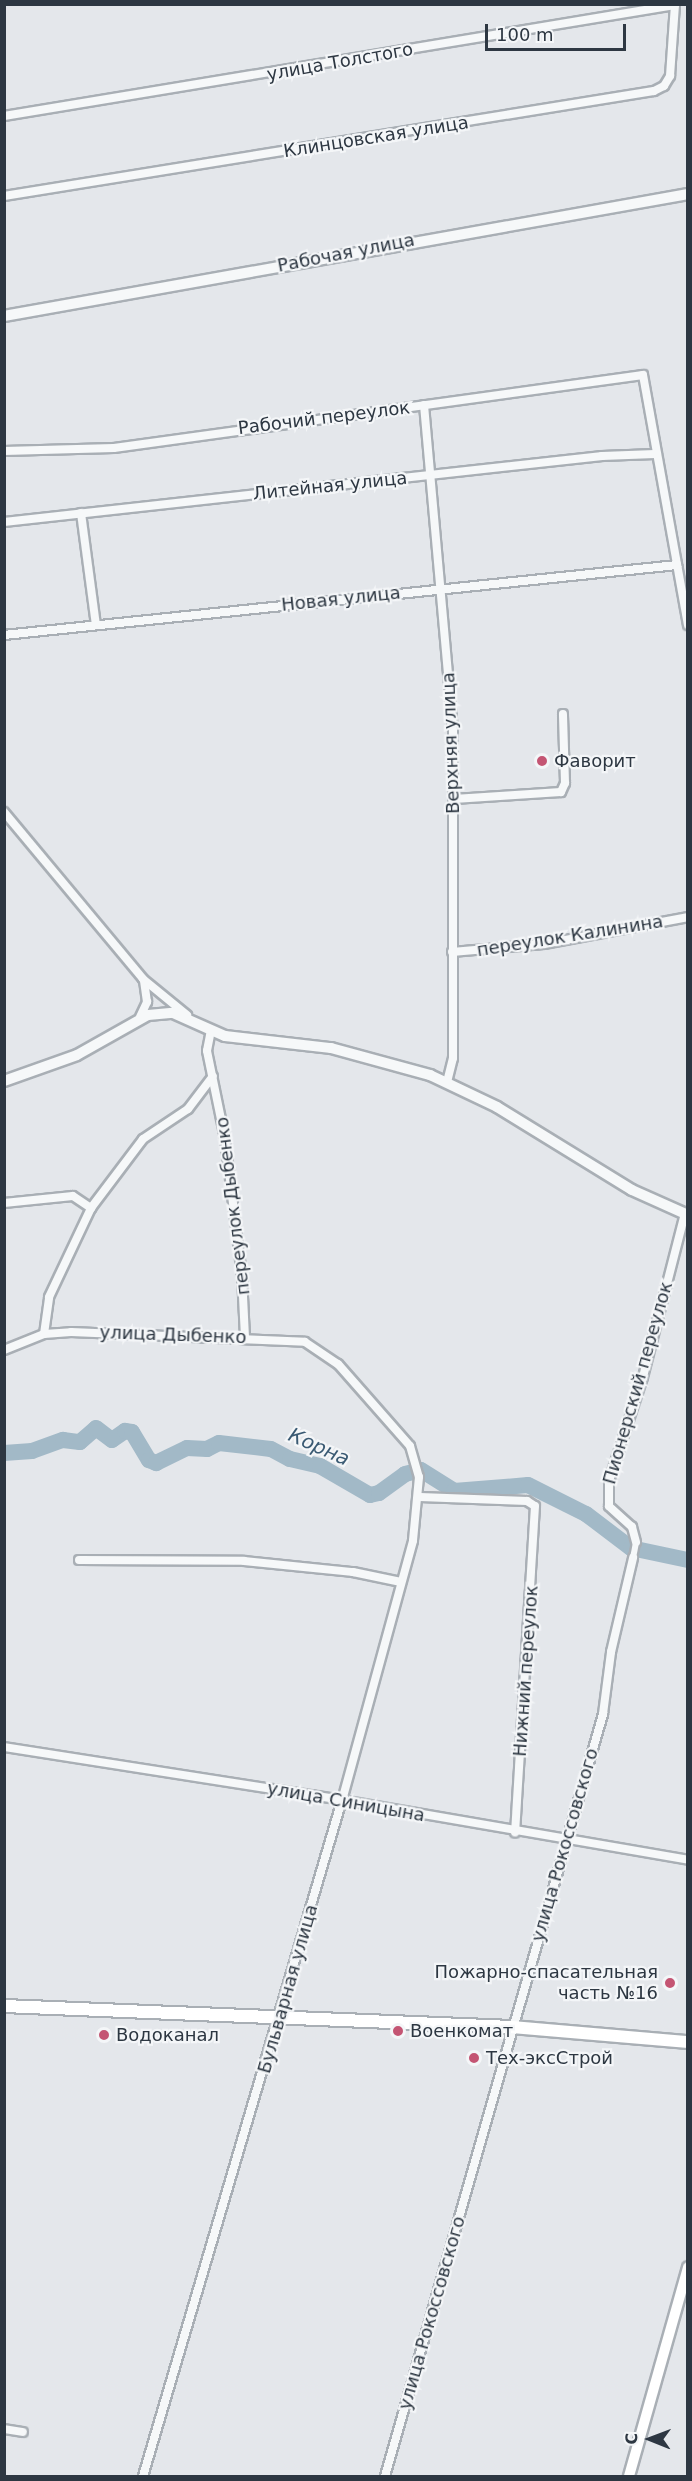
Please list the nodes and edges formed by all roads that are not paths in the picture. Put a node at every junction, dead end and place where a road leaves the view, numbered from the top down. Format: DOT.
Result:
graph roads {
  1 [pos="675,5"];
  2 [pos="4,116"];
  3 [pos="687,194"];
  4 [pos="4,196"];
  5 [pos="4,316"];
  6 [pos="424,405"];
  7 [pos="4,451"];
  8 [pos="655,454"];
  9 [pos="431,475"];
  10 [pos="81,513"];
  11 [pos="4,522"];
  12 [pos="677,565"];
  13 [pos="442,589"];
  14 [pos="685,593"];
  15 [pos="96,625"];
  16 [pos="687,625"];
  17 [pos="4,634"];
  18 [pos="563,714"];
  19 [pos="454,799"];
  20 [pos="4,812"];
  21 [pos="687,917"];
  22 [pos="452,952"];
  23 [pos="143,979"];
  24 [pos="138,1020"];
  25 [pos="198,1023"];
  26 [pos="211,1030"];
  27 [pos="213,1076"];
  28 [pos="4,1081"];
  29 [pos="447,1082"];
  30 [pos="4,1203"];
  31 [pos="91,1208"];
  32 [pos="686,1214"];
  33 [pos="44,1334"];
  34 [pos="245,1337"];
  35 [pos="4,1350"];
  36 [pos="416,1460"];
  37 [pos="420,1497"];
  38 [pos="636,1542"];
  39 [pos="633,1556"];
  40 [pos="79,1560"];
  41 [pos="401,1582"];
  42 [pos="4,1747"];
  43 [pos="342,1800"];
  44 [pos="515,1832"];
  45 [pos="567,1840"];
  46 [pos="687,1860"];
  47 [pos="4,2006"];
  48 [pos="281,2016"];
  49 [pos="512,2028"];
  50 [pos="687,2042"];
  51 [pos="687,2267"];
  52 [pos="4,2429"];
  53 [pos="23,2432"];
  54 [pos="143,2476"];
  55 [pos="385,2476"];
  56 [pos="629,2476"];
  1 -- 2 [label="street, улица Толстого"];
  1 -- 4 [label="street, Клинцовская улица"];
  3 -- 5 [label="street, Рабочая улица"];
  6 -- 7 [label="street, Рабочий переулок"];
  6 -- 8 [label="street, Рабочий переулок"];
  6 -- 9 [label="street, Верхняя улица"];
  8 -- 9 [label="street, Литейная улица"];
  8 -- 12 [label="street"];
  9 -- 10 [label="street, Литейная улица"];
  9 -- 13 [label="street, Верхняя улица"];
  10 -- 11 [label="street, Литейная улица"];
  10 -- 15 [label="street"];
  12 -- 13 [label="street, Новая улица"];
  12 -- 14 [label="street"];
  13 -- 15 [label="street, Новая улица"];
  13 -- 19 [label="street, Верхняя улица"];
  14 -- 16 [label="street"];
  15 -- 17 [label="street, Новая улица"];
  18 -- 19 [label="street"];
  19 -- 22 [label="street, Верхняя улица"];
  20 -- 23 [label="street"];
  21 -- 22 [label="street, переулок Калинина"];
  22 -- 29 [label="street, Верхняя улица"];
  23 -- 24 [label="street"];
  23 -- 25 [label="street"];
  24 -- 25 [label="street"];
  24 -- 28 [label="street"];
  25 -- 26 [label="street"];
  26 -- 27 [label="street, переулок Дыбенко"];
  26 -- 29 [label="street"];
  27 -- 31 [label="street, переулок Дыбенко"];
  27 -- 34 [label="street, переулок Дыбенко"];
  29 -- 32 [label="street"];
  30 -- 31 [label="street"];
  31 -- 33 [label="street, переулок Дыбенко"];
  32 -- 38 [label="street, Пионерский переулок"];
  33 -- 34 [label="street, улица Дыбенко"];
  33 -- 35 [label="street, улица Дыбенко"];
  34 -- 36 [label="street, улица Дыбенко"];
  36 -- 37 [label="street, Бульварная улица"];
  37 -- 41 [label="street, Бульварная улица"];
  37 -- 44 [label="street, Нижний переулок"];
  38 -- 39 [label="street"];
  39 -- 45 [label="street, улица Рокоссовского"];
  40 -- 41 [label="street"];
  41 -- 43 [label="street, Бульварная улица"];
  42 -- 43 [label="street, улица Синицына"];
  43 -- 44 [label="street, улица Синицына"];
  43 -- 48 [label="street, Бульварная улица"];
  44 -- 45 [label="street, улица Синицына"];
  45 -- 46 [label="street, улица Синицына"];
  45 -- 49 [label="street, улица Рокоссовского"];
  47 -- 48 [label="main road"];
  48 -- 49 [label="main road"];
  48 -- 54 [label="street, Бульварная улица"];
  49 -- 50 [label="main road"];
  49 -- 55 [label="street, улица Рокоссовского"];
  51 -- 56 [label="main road"];
  52 -- 53 [label="street"];
}
